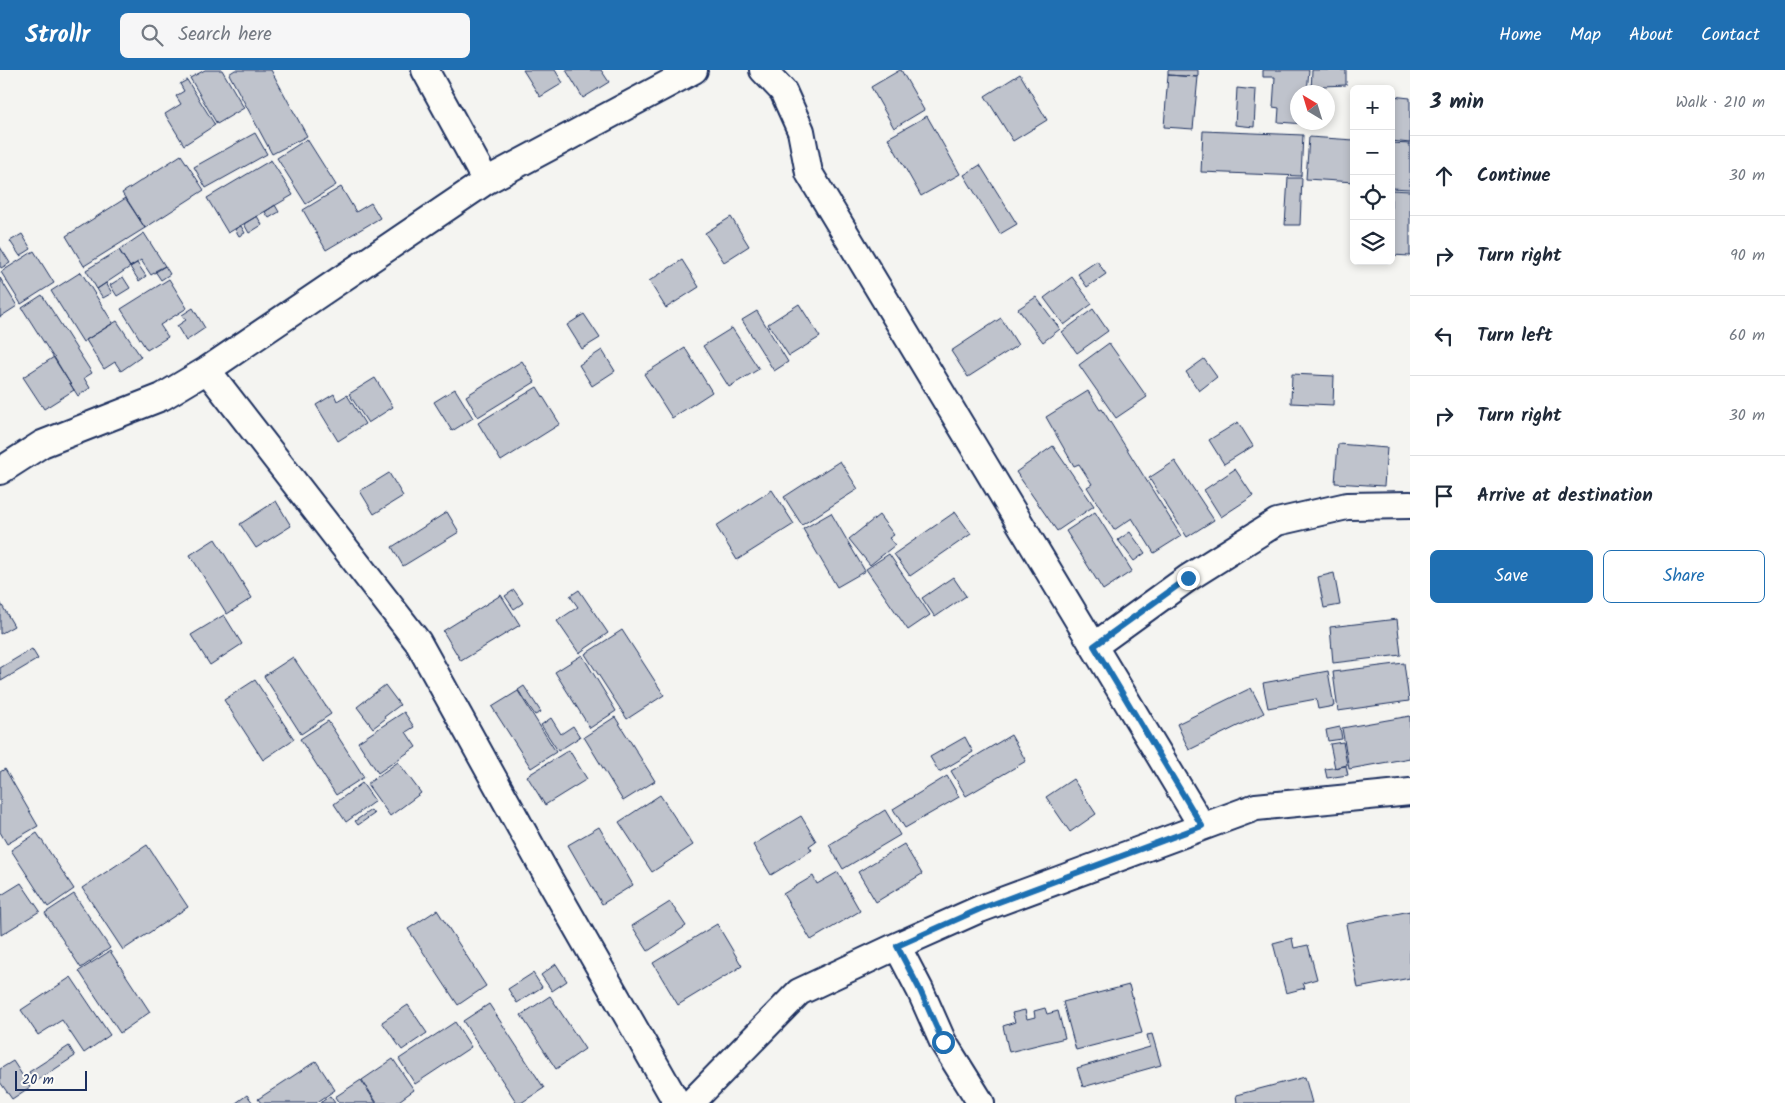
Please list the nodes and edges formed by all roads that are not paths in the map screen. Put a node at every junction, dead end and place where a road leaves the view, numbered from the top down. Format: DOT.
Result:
graph roads {
  1 [pos="425,70"];
  2 [pos="694,70"];
  3 [pos="763,70"];
  4 [pos="486,181"];
  5 [pos="207,370"];
  6 [pos="0,471"];
  7 [pos="1410,505"];
  8 [pos="1094,646"];
  9 [pos="1410,792"];
  10 [pos="1202,826"];
  11 [pos="897,946"];
  12 [pos="677,1103"];
  13 [pos="691,1103"];
  14 [pos="981,1103"];
  1 -- 4 [label="street"];
  2 -- 4 [label="street"];
  3 -- 8 [label="street"];
  4 -- 5 [label="street"];
  5 -- 6 [label="street"];
  5 -- 12 [label="street"];
  7 -- 8 [label="street"];
  8 -- 10 [label="street"];
  9 -- 10 [label="street"];
  10 -- 11 [label="street"];
  11 -- 13 [label="street"];
  11 -- 14 [label="street"];
}
